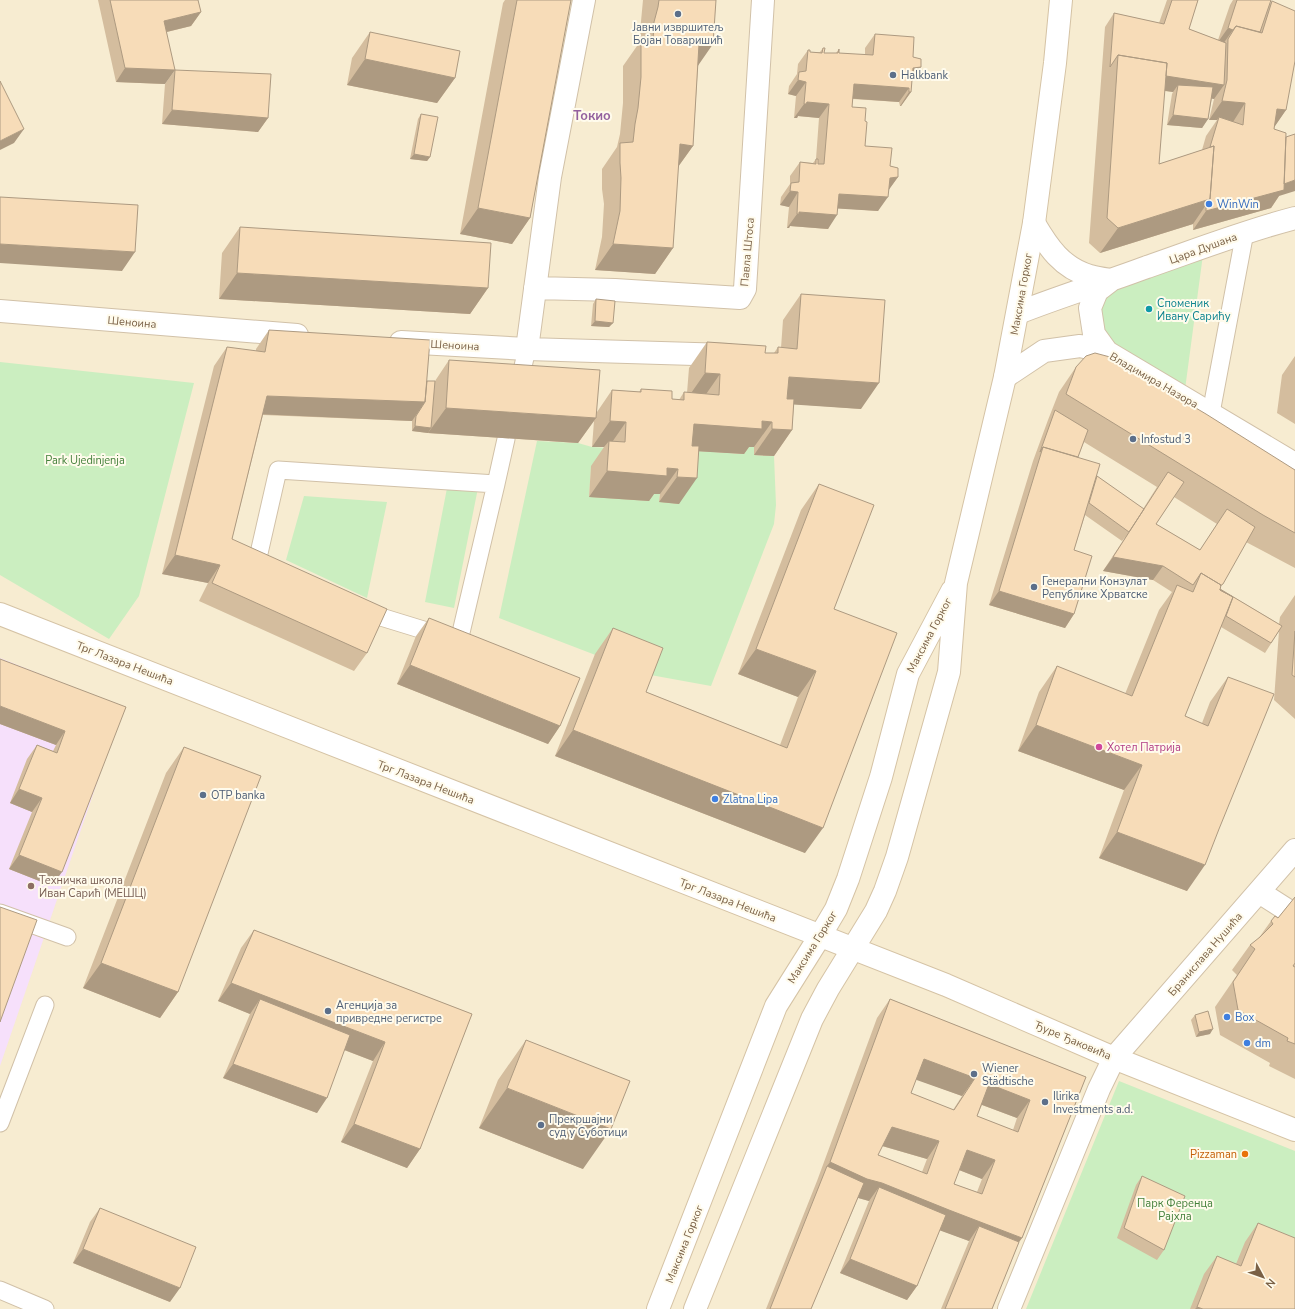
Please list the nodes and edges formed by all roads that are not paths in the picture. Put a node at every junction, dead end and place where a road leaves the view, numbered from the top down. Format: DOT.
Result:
graph roads {
  1 [pos="584,0"];
  2 [pos="763,0"];
  3 [pos="1061,0"];
  4 [pos="1295,218"];
  5 [pos="1034,223"];
  6 [pos="1245,232"];
  7 [pos="1111,280"];
  8 [pos="535,288"];
  9 [pos="0,311"];
  10 [pos="1018,313"];
  11 [pos="318,337"];
  12 [pos="380,340"];
  13 [pos="527,349"];
  14 [pos="1107,352"];
  15 [pos="743,356"];
  16 [pos="1006,377"];
  17 [pos="517,392"];
  18 [pos="1211,413"];
  19 [pos="506,439"];
  20 [pos="1295,464"];
  21 [pos="496,484"];
  22 [pos="284,574"];
  23 [pos="956,583"];
  24 [pos="347,602"];
  25 [pos="0,614"];
  26 [pos="1295,850"];
  27 [pos="1259,892"];
  28 [pos="0,913"];
  29 [pos="1295,916"];
  30 [pos="820,936"];
  31 [pos="68,937"];
  32 [pos="852,949"];
  33 [pos="45,1005"];
  34 [pos="1114,1058"];
  35 [pos="0,1123"];
  36 [pos="1295,1130"];
  37 [pos="0,1290"];
  38 [pos="45,1309"];
  39 [pos="658,1309"];
  40 [pos="695,1309"];
  41 [pos="1009,1309"];
  1 -- 8 [label="street"];
  2 -- 8 [label="street, Павла Штоса"];
  3 -- 5 [label="street, Максима Горког"];
  4 -- 6 [label="street, Цара Душана"];
  5 -- 7 [label="street"];
  5 -- 10 [label="street, Максима Горког"];
  6 -- 7 [label="street, Цара Душана"];
  6 -- 18 [label="lane"];
  7 -- 10 [label="street, Цара Душана"];
  7 -- 14 [label="street"];
  8 -- 13 [label="street"];
  9 -- 11 [label="street, Шеноина"];
  10 -- 16 [label="street, Максима Горког"];
  12 -- 13 [label="street, Шеноина"];
  13 -- 15 [label="street, Шеноина"];
  13 -- 17 [label="lane"];
  14 -- 16 [label="street, Владимира Назора"];
  14 -- 18 [label="street, Владимира Назора"];
  16 -- 23 [label="street, Максима Горког"];
  18 -- 20 [label="street, Владимира Назора"];
  19 -- 21 [label="lane"];
  21 -- 22 [label="lane"];
  21 -- 24 [label="lane"];
  23 -- 30 [label="street, Максима Горког"];
  23 -- 32 [label="street, Максима Горког"];
  25 -- 30 [label="street, Трг Лазара Нешића"];
  26 -- 27 [label="street, Бранислава Нушића"];
  27 -- 29 [label="street"];
  27 -- 34 [label="street, Бранислава Нушића"];
  28 -- 31 [label="lane"];
  30 -- 32 [label="street, Трг Лазара Нешића"];
  30 -- 39 [label="street, Максима Горког"];
  32 -- 34 [label="street, Ђуре Ђаковића"];
  32 -- 40 [label="street, Максима Горког"];
  33 -- 35 [label="lane"];
  34 -- 36 [label="street, Ђуре Ђаковића"];
  34 -- 41 [label="street"];
  37 -- 38 [label="lane"];
}
